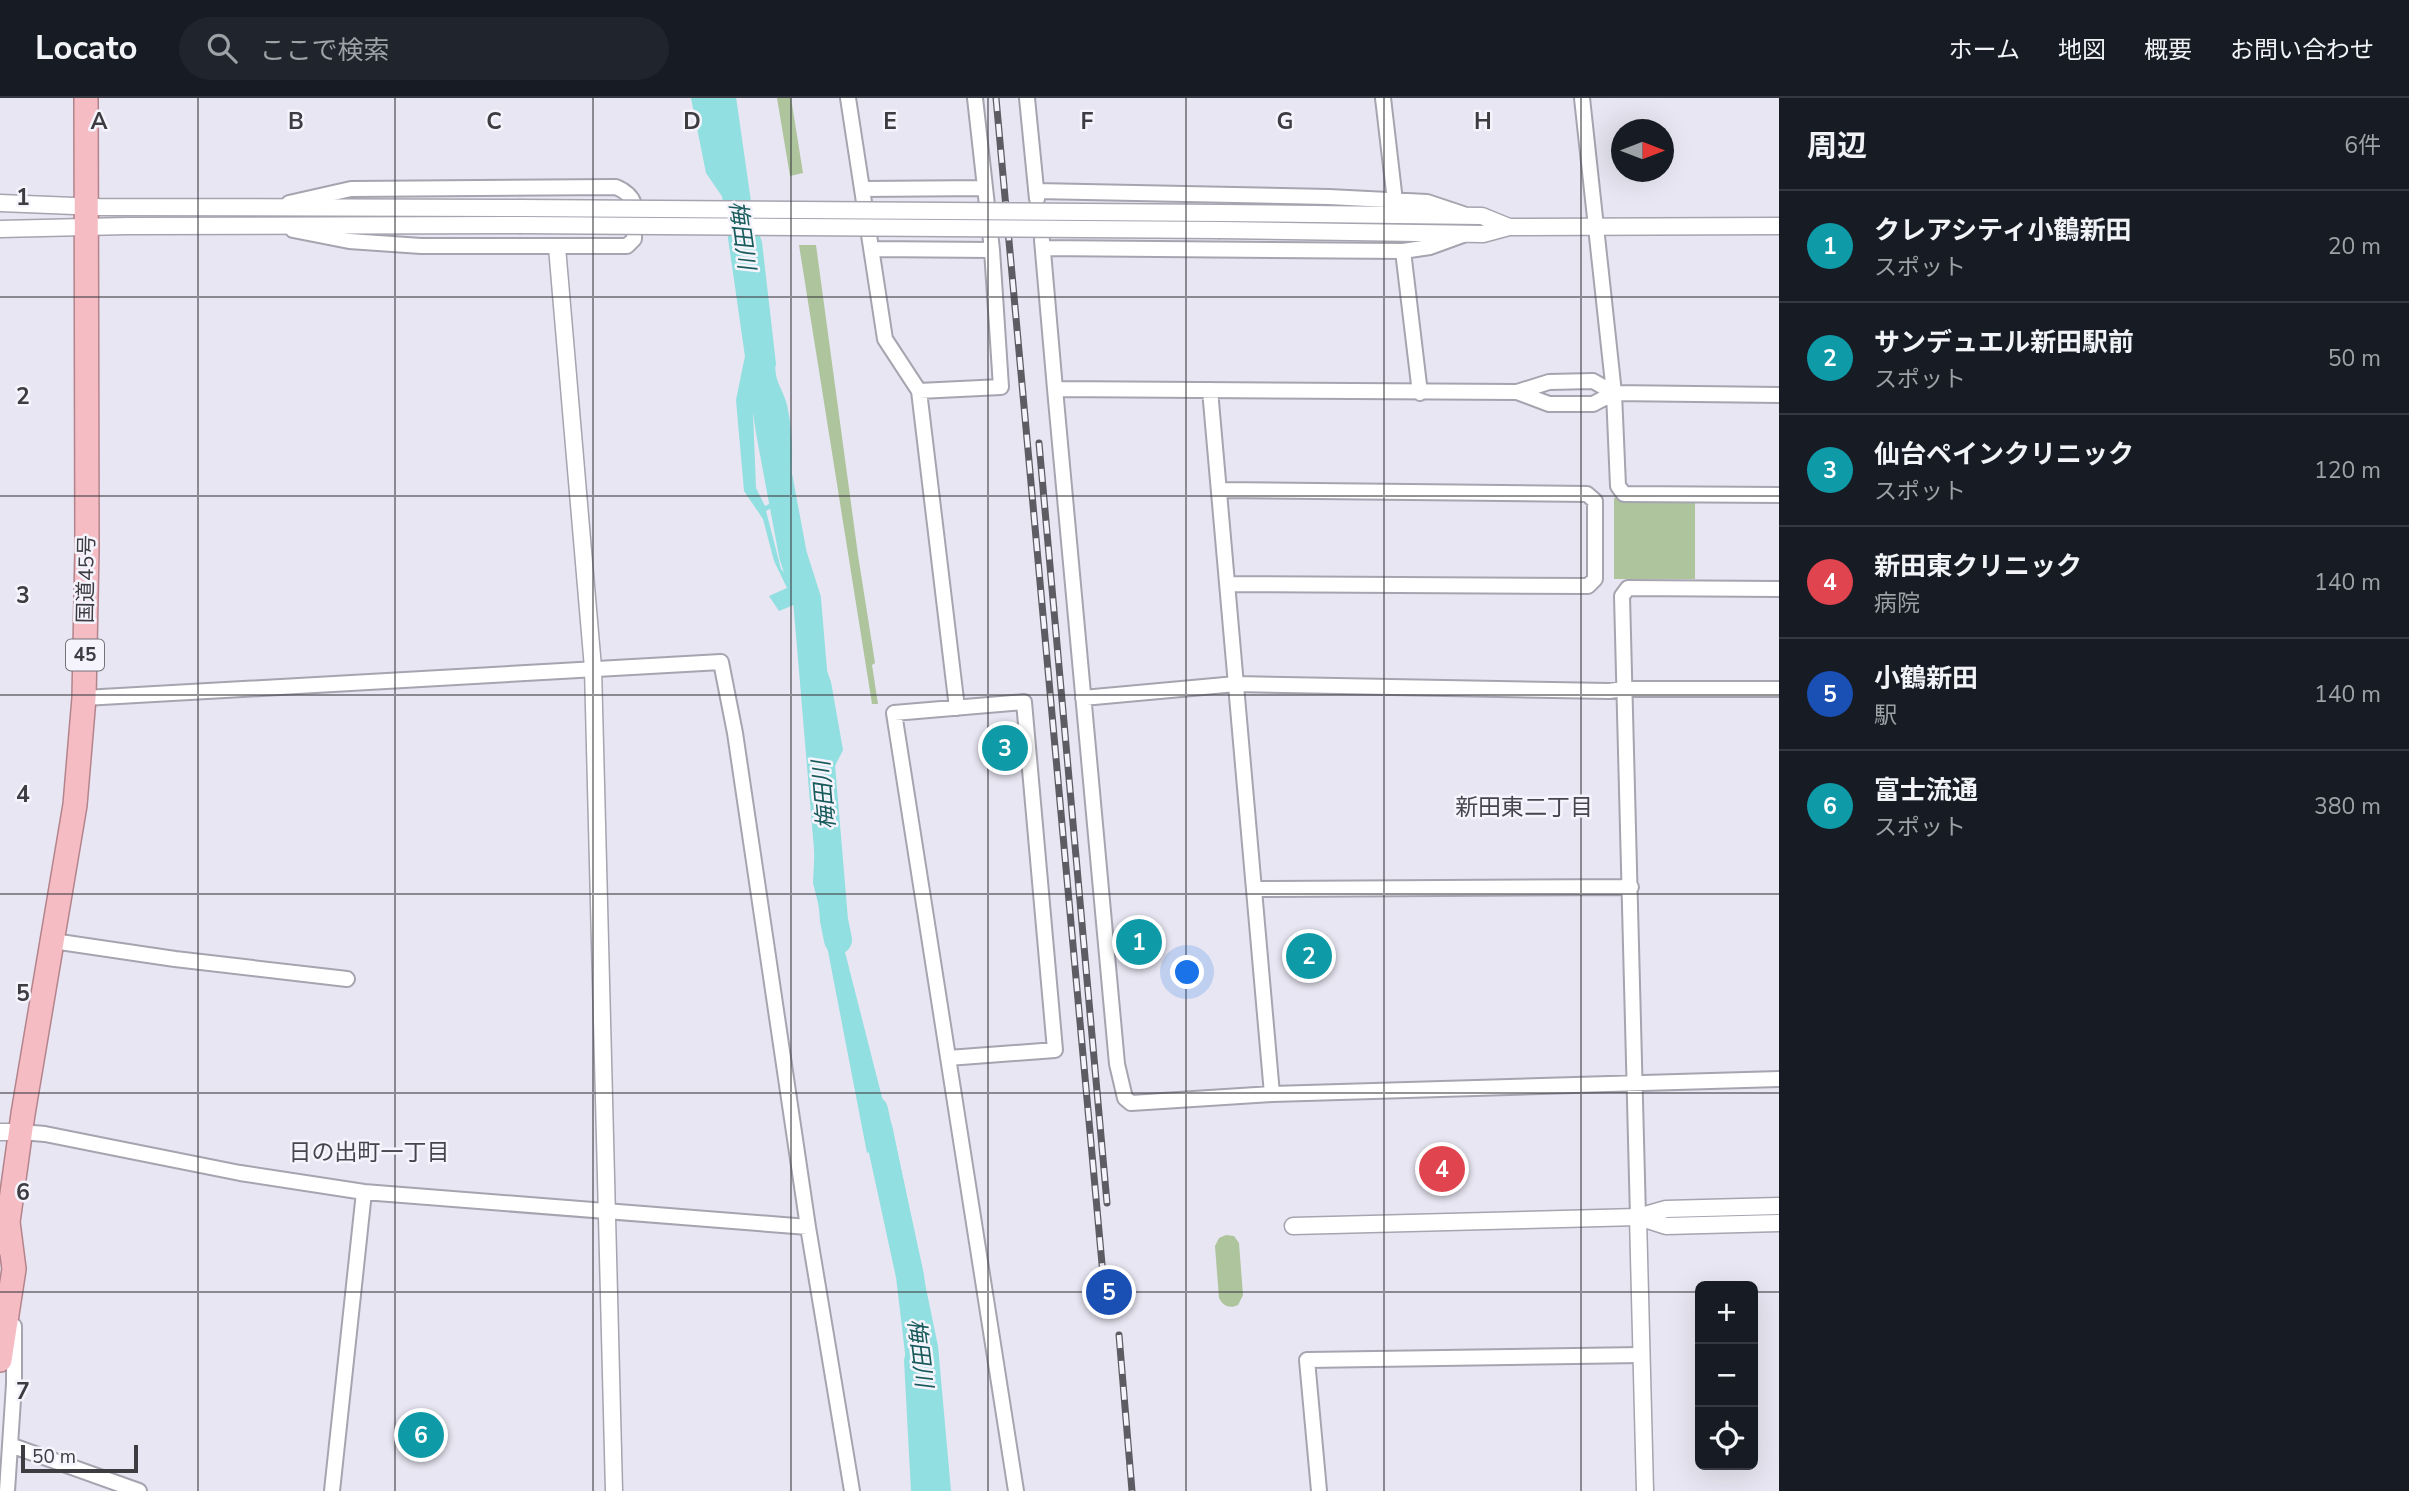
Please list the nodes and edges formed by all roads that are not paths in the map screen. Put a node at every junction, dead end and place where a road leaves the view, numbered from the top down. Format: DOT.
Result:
graph roads {
  1 [pos="86,98"];
  2 [pos="848,98"];
  3 [pos="975,98"];
  4 [pos="1027,98"];
  5 [pos="1383,98"];
  6 [pos="1582,98"];
  7 [pos="985,188"];
  8 [pos="862,189"];
  9 [pos="1036,191"];
  10 [pos="1395,201"];
  11 [pos="0,203"];
  12 [pos="271,207"];
  13 [pos="1468,215"];
  14 [pos="86,217"];
  15 [pos="1220,222"];
  16 [pos="270,225"];
  17 [pos="1597,226"];
  18 [pos="1779,226"];
  19 [pos="1509,227"];
  20 [pos="0,229"];
  21 [pos="1467,234"];
  22 [pos="557,247"];
  23 [pos="1043,248"];
  24 [pos="872,249"];
  25 [pos="992,250"];
  26 [pos="1403,251"];
  27 [pos="1055,389"];
  28 [pos="1210,390"];
  29 [pos="919,391"];
  30 [pos="1517,392"];
  31 [pos="1420,393"];
  32 [pos="1614,393"];
  33 [pos="1779,395"];
  34 [pos="1219,490"];
  35 [pos="1779,495"];
  36 [pos="1228,584"];
  37 [pos="1779,589"];
  38 [pos="593,668"];
  39 [pos="1236,684"];
  40 [pos="1624,689"];
  41 [pos="1779,690"];
  42 [pos="84,698"];
  43 [pos="1083,698"];
  44 [pos="957,708"];
  45 [pos="1631,887"];
  46 [pos="1254,889"];
  47 [pos="53,941"];
  48 [pos="347,978"];
  49 [pos="948,1058"];
  50 [pos="1779,1079"];
  51 [pos="1636,1083"];
  52 [pos="1272,1094"];
  53 [pos="10,1132"];
  54 [pos="364,1192"];
  55 [pos="1779,1206"];
  56 [pos="607,1212"];
  57 [pos="1638,1217"];
  58 [pos="1779,1223"];
  59 [pos="1293,1226"];
  60 [pos="808,1227"];
  61 [pos="4,1232"];
  62 [pos="14,1269"];
  63 [pos="1642,1355"];
  64 [pos="0,1360"];
  65 [pos="10,1445"];
  66 [pos="7,1491"];
  67 [pos="139,1491"];
  68 [pos="332,1491"];
  69 [pos="614,1491"];
  70 [pos="852,1491"];
  71 [pos="1016,1491"];
  72 [pos="1319,1491"];
  73 [pos="1645,1491"];
  1 -- 14 [label="highway, 国道45号 / 45"];
  2 -- 8 [label="street"];
  3 -- 7 [label="street"];
  4 -- 9 [label="street"];
  5 -- 10 [label="street"];
  6 -- 17 [label="street"];
  7 -- 8 [label="street"];
  7 -- 25 [label="street"];
  8 -- 24 [label="street"];
  9 -- 10 [label="street"];
  9 -- 23 [label="street"];
  10 -- 13 [label="street"];
  11 -- 14 [label="street"];
  12 -- 14 [label="street"];
  12 -- 15 [label="street, bridge"];
  12 -- 22 [label="street"];
  13 -- 15 [label="street"];
  13 -- 19 [label="street"];
  14 -- 16 [label="street"];
  14 -- 20 [label="street"];
  14 -- 42 [label="highway, 国道45号 / 45"];
  15 -- 16 [label="street, bridge"];
  15 -- 21 [label="street"];
  16 -- 22 [label="street"];
  17 -- 18 [label="street"];
  17 -- 19 [label="street"];
  17 -- 32 [label="street"];
  19 -- 21 [label="street"];
  21 -- 26 [label="street"];
  22 -- 38 [label="street"];
  23 -- 26 [label="street"];
  23 -- 27 [label="street"];
  24 -- 25 [label="street"];
  24 -- 29 [label="street"];
  25 -- 29 [label="street"];
  26 -- 31 [label="street"];
  27 -- 28 [label="street"];
  27 -- 43 [label="street"];
  28 -- 31 [label="street"];
  28 -- 34 [label="street"];
  29 -- 44 [label="street"];
  30 -- 31 [label="street"];
  30 -- 32 [label="street"];
  30 -- 32 [label="street"];
  32 -- 33 [label="street"];
  32 -- 35 [label="street"];
  34 -- 36 [label="street"];
  34 -- 36 [label="street"];
  36 -- 39 [label="street"];
  37 -- 40 [label="street"];
  38 -- 42 [label="street"];
  38 -- 56 [label="street"];
  38 -- 60 [label="street"];
  39 -- 40 [label="street"];
  39 -- 43 [label="street"];
  39 -- 46 [label="street"];
  40 -- 41 [label="street"];
  40 -- 45 [label="street"];
  42 -- 47 [label="highway, 国道45号 / 45"];
  43 -- 52 [label="street"];
  44 -- 49 [label="street"];
  44 -- 49 [label="street"];
  45 -- 46 [label="street"];
  45 -- 51 [label="street"];
  46 -- 52 [label="street"];
  47 -- 48 [label="street"];
  47 -- 53 [label="highway, 国道45号 / 45"];
  49 -- 71 [label="street"];
  50 -- 51 [label="street"];
  51 -- 52 [label="street"];
  51 -- 57 [label="street"];
  53 -- 54 [label="street"];
  53 -- 61 [label="highway, 国道45号 / 45"];
  54 -- 56 [label="street"];
  54 -- 68 [label="street"];
  55 -- 57 [label="street"];
  56 -- 60 [label="street"];
  56 -- 69 [label="street"];
  57 -- 58 [label="street"];
  57 -- 59 [label="street"];
  57 -- 63 [label="street"];
  60 -- 70 [label="street"];
  61 -- 62 [label="highway, 国道45号 / 45"];
  62 -- 64 [label="highway, 国道45号 / 45"];
  62 -- 65 [label="street"];
  63 -- 72 [label="street"];
  63 -- 73 [label="street"];
  65 -- 66 [label="street"];
  65 -- 67 [label="street"];
}
